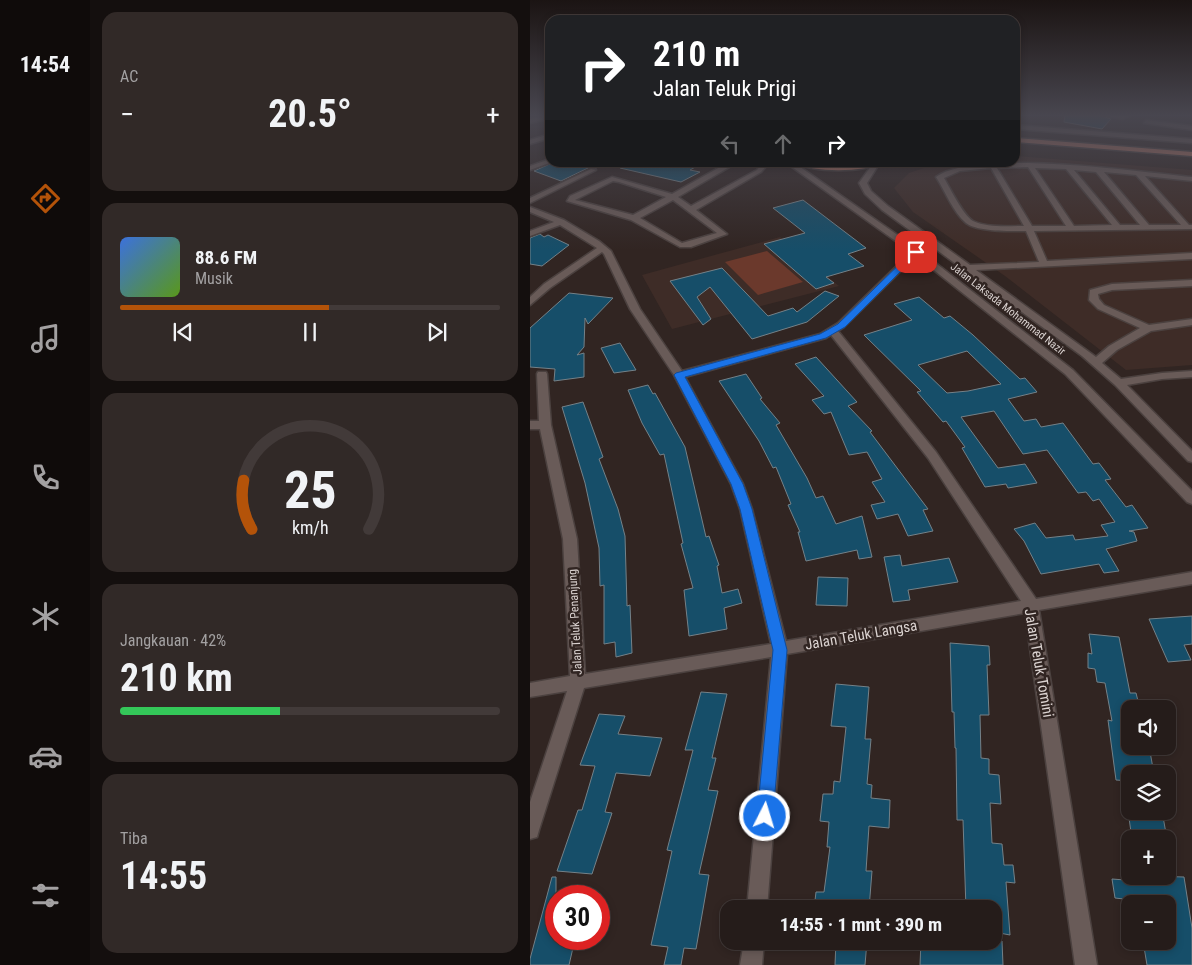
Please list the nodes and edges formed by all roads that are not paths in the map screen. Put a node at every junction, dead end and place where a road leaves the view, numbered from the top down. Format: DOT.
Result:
graph roads {
  1 [pos="545,163"];
  2 [pos="1020,166"];
  3 [pos="1030,166"];
  4 [pos="531,167"];
  5 [pos="726,167"];
  6 [pos="763,167"];
  7 [pos="795,167"];
  8 [pos="826,167"];
  9 [pos="842,167"];
  10 [pos="876,167"];
  11 [pos="968,167"];
  12 [pos="994,167"];
  13 [pos="1069,168"];
  14 [pos="593,170"];
  15 [pos="1099,171"];
  16 [pos="1139,174"];
  17 [pos="1181,178"];
  18 [pos="1192,179"];
  19 [pos="1192,189"];
  20 [pos="674,196"];
  21 [pos="530,201"];
  22 [pos="530,209"];
  23 [pos="691,209"];
  24 [pos="634,218"];
  25 [pos="561,222"];
  26 [pos="1146,227"];
  27 [pos="1190,227"];
  28 [pos="1028,228"];
  29 [pos="1071,228"];
  30 [pos="1117,228"];
  31 [pos="530,234"];
  32 [pos="603,248"];
  33 [pos="916,252"];
  34 [pos="1192,256"];
  35 [pos="1044,264"];
  36 [pos="968,268"];
  37 [pos="1192,283"];
  38 [pos="530,302"];
  39 [pos="1192,322"];
  40 [pos="1148,328"];
  41 [pos="833,331"];
  42 [pos="1096,363"];
  43 [pos="542,374"];
  44 [pos="1192,374"];
  45 [pos="679,375"];
  46 [pos="1119,383"];
  47 [pos="545,424"];
  48 [pos="530,425"];
  49 [pos="1192,458"];
  50 [pos="1192,499"];
  51 [pos="1192,578"];
  52 [pos="1031,604"];
  53 [pos="780,650"];
  54 [pos="578,682"];
  55 [pos="530,690"];
  56 [pos="530,830"];
  57 [pos="757,900"];
  58 [pos="753,950"];
  59 [pos="751,965"];
  60 [pos="1086,965"];
  1 -- 4 [label="street"];
  2 -- 3 [label="street"];
  3 -- 13 [label="street"];
  3 -- 29 [label="street"];
  5 -- 20 [label="street"];
  6 -- 23 [label="street"];
  7 -- 33 [label="street, Jalan Laksada Mohammad Nazir"];
  8 -- 9 [label="main road"];
  10 -- 36 [label="street, Jalan Laksada Mohammad Nazir"];
  11 -- 28 [label="street"];
  12 -- 28 [label="street"];
  13 -- 15 [label="street"];
  13 -- 30 [label="street"];
  14 -- 21 [label="street"];
  15 -- 16 [label="street"];
  15 -- 26 [label="street"];
  16 -- 17 [label="street"];
  16 -- 27 [label="street"];
  17 -- 18 [label="street"];
  17 -- 19 [label="street"];
  20 -- 23 [label="street"];
  20 -- 24 [label="street"];
  20 -- 24 [label="street"];
  22 -- 25 [label="street"];
  23 -- 24 [label="street"];
  25 -- 31 [label="street"];
  25 -- 32 [label="street"];
  26 -- 27 [label="street"];
  26 -- 30 [label="street"];
  28 -- 29 [label="street"];
  28 -- 35 [label="street"];
  29 -- 30 [label="street"];
  32 -- 38 [label="street"];
  32 -- 45 [label="street"];
  33 -- 41 [label="street"];
  33 -- 50 [label="street, Jalan Laksada Mohammad Nazir"];
  34 -- 35 [label="street"];
  35 -- 36 [label="street"];
  36 -- 42 [label="street, Jalan Laksada Mohammad Nazir"];
  37 -- 40 [label="street"];
  39 -- 40 [label="street"];
  40 -- 42 [label="street"];
  41 -- 45 [label="street"];
  41 -- 52 [label="street, Jalan Teluk Tomini"];
  42 -- 46 [label="street, Jalan Laksada Mohammad Nazir"];
  43 -- 47 [label="street, Jalan Teluk Penanjung"];
  44 -- 46 [label="street"];
  45 -- 53 [label="street"];
  46 -- 49 [label="street, Jalan Laksada Mohammad Nazir"];
  47 -- 48 [label="street"];
  47 -- 54 [label="street, Jalan Teluk Penanjung"];
  51 -- 52 [label="street, Jalan Teluk Langsa"];
  52 -- 53 [label="street, Jalan Teluk Langsa"];
  52 -- 60 [label="street, Jalan Teluk Tomini"];
  53 -- 54 [label="street, Jalan Teluk Langsa"];
  53 -- 57 [label="street"];
  54 -- 55 [label="street, Jalan Teluk Langsa"];
  54 -- 56 [label="street, Jalan Teluk Penanjung"];
  58 -- 59 [label="street"];
}
